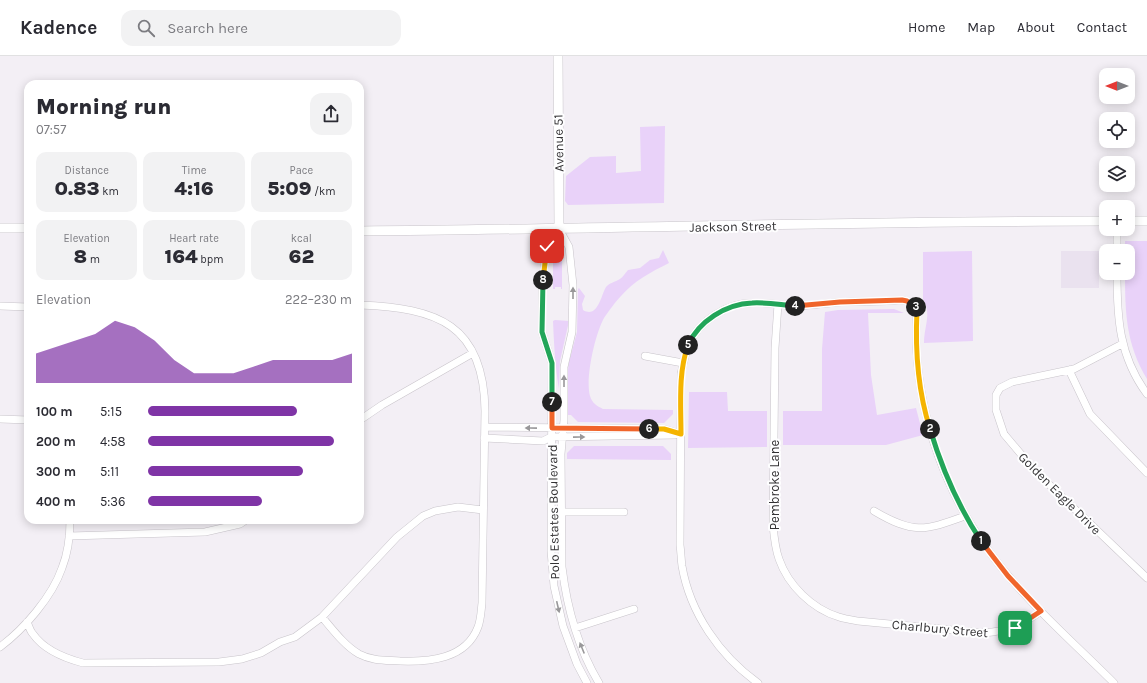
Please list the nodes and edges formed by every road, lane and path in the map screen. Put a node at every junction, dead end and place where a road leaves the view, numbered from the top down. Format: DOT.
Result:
graph roads {
  1 [pos="558,56"];
  2 [pos="1099,221"];
  3 [pos="1135,221"];
  4 [pos="1147,221"];
  5 [pos="0,228"];
  6 [pos="24,228"];
  7 [pos="559,229"];
  8 [pos="364,231"];
  9 [pos="1117,280"];
  10 [pos="778,304"];
  11 [pos="364,305"];
  12 [pos="0,306"];
  13 [pos="24,307"];
  14 [pos="1122,344"];
  15 [pos="473,353"];
  16 [pos="646,356"];
  17 [pos="683,363"];
  18 [pos="1069,370"];
  19 [pos="1147,394"];
  20 [pos="364,417"];
  21 [pos="0,419"];
  22 [pos="24,420"];
  23 [pos="484,427"];
  24 [pos="552,428"];
  25 [pos="563,428"];
  26 [pos="681,434"];
  27 [pos="551,437"];
  28 [pos="562,437"];
  29 [pos="484,438"];
  30 [pos="1147,473"];
  31 [pos="483,510"];
  32 [pos="874,511"];
  33 [pos="561,512"];
  34 [pos="624,512"];
  35 [pos="965,516"];
  36 [pos="70,524"];
  37 [pos="240,524"];
  38 [pos="69,536"];
  39 [pos="1147,578"];
  40 [pos="634,609"];
  41 [pos="1041,611"];
  42 [pos="322,617"];
  43 [pos="858,621"];
  44 [pos="27,622"];
  45 [pos="575,628"];
  46 [pos="0,647"];
  47 [pos="587,683"];
  48 [pos="599,683"];
  49 [pos="758,683"];
  50 [pos="1114,683"];
  1 -- 7 [label="main road, Avenue 51"];
  2 -- 7 [label="main road, Jackson Street"];
  3 -- 4 [label="main road"];
  5 -- 6 [label="main road"];
  7 -- 8 [label="main road, Jackson Street"];
  7 -- 24 [label="street, Polo Estates Boulevard"];
  25 -- 7 [label="street, Polo Estates Boulevard, one-way"];
  9 -- 14 [label="street"];
  10 -- 17 [label="street"];
  10 -- 35 [label="street"];
  10 -- 43 [label="street, Pembroke Lane"];
  11 -- 15 [label="street"];
  12 -- 13 [label="street"];
  14 -- 18 [label="street"];
  14 -- 19 [label="street"];
  15 -- 20 [label="street"];
  15 -- 23 [label="street"];
  16 -- 17 [label="street"];
  17 -- 26 [label="street"];
  18 -- 30 [label="street"];
  18 -- 39 [label="street, Golden Eagle Drive"];
  21 -- 22 [label="street"];
  24 -- 23 [label="street, one-way"];
  23 -- 29 [label="street"];
  24 -- 25 [label="street"];
  24 -- 27 [label="street, Polo Estates Boulevard"];
  25 -- 26 [label="street"];
  25 -- 28 [label="street, Polo Estates Boulevard"];
  28 -- 26 [label="street, one-way"];
  26 -- 49 [label="street"];
  27 -- 28 [label="street"];
  27 -- 29 [label="street"];
  27 -- 47 [label="street, Polo Estates Boulevard, one-way"];
  28 -- 33 [label="street, Polo Estates Boulevard"];
  29 -- 31 [label="street"];
  31 -- 42 [label="street"];
  31 -- 42 [label="street"];
  32 -- 35 [label="street"];
  33 -- 34 [label="street"];
  33 -- 45 [label="street, Polo Estates Boulevard"];
  35 -- 41 [label="street"];
  36 -- 38 [label="street"];
  37 -- 38 [label="street"];
  38 -- 44 [label="street"];
  40 -- 45 [label="street"];
  41 -- 43 [label="street, Charlbury Street"];
  41 -- 50 [label="street"];
  42 -- 44 [label="street"];
  44 -- 46 [label="street"];
  48 -- 45 [label="street, Polo Estates Boulevard, one-way"];
}
